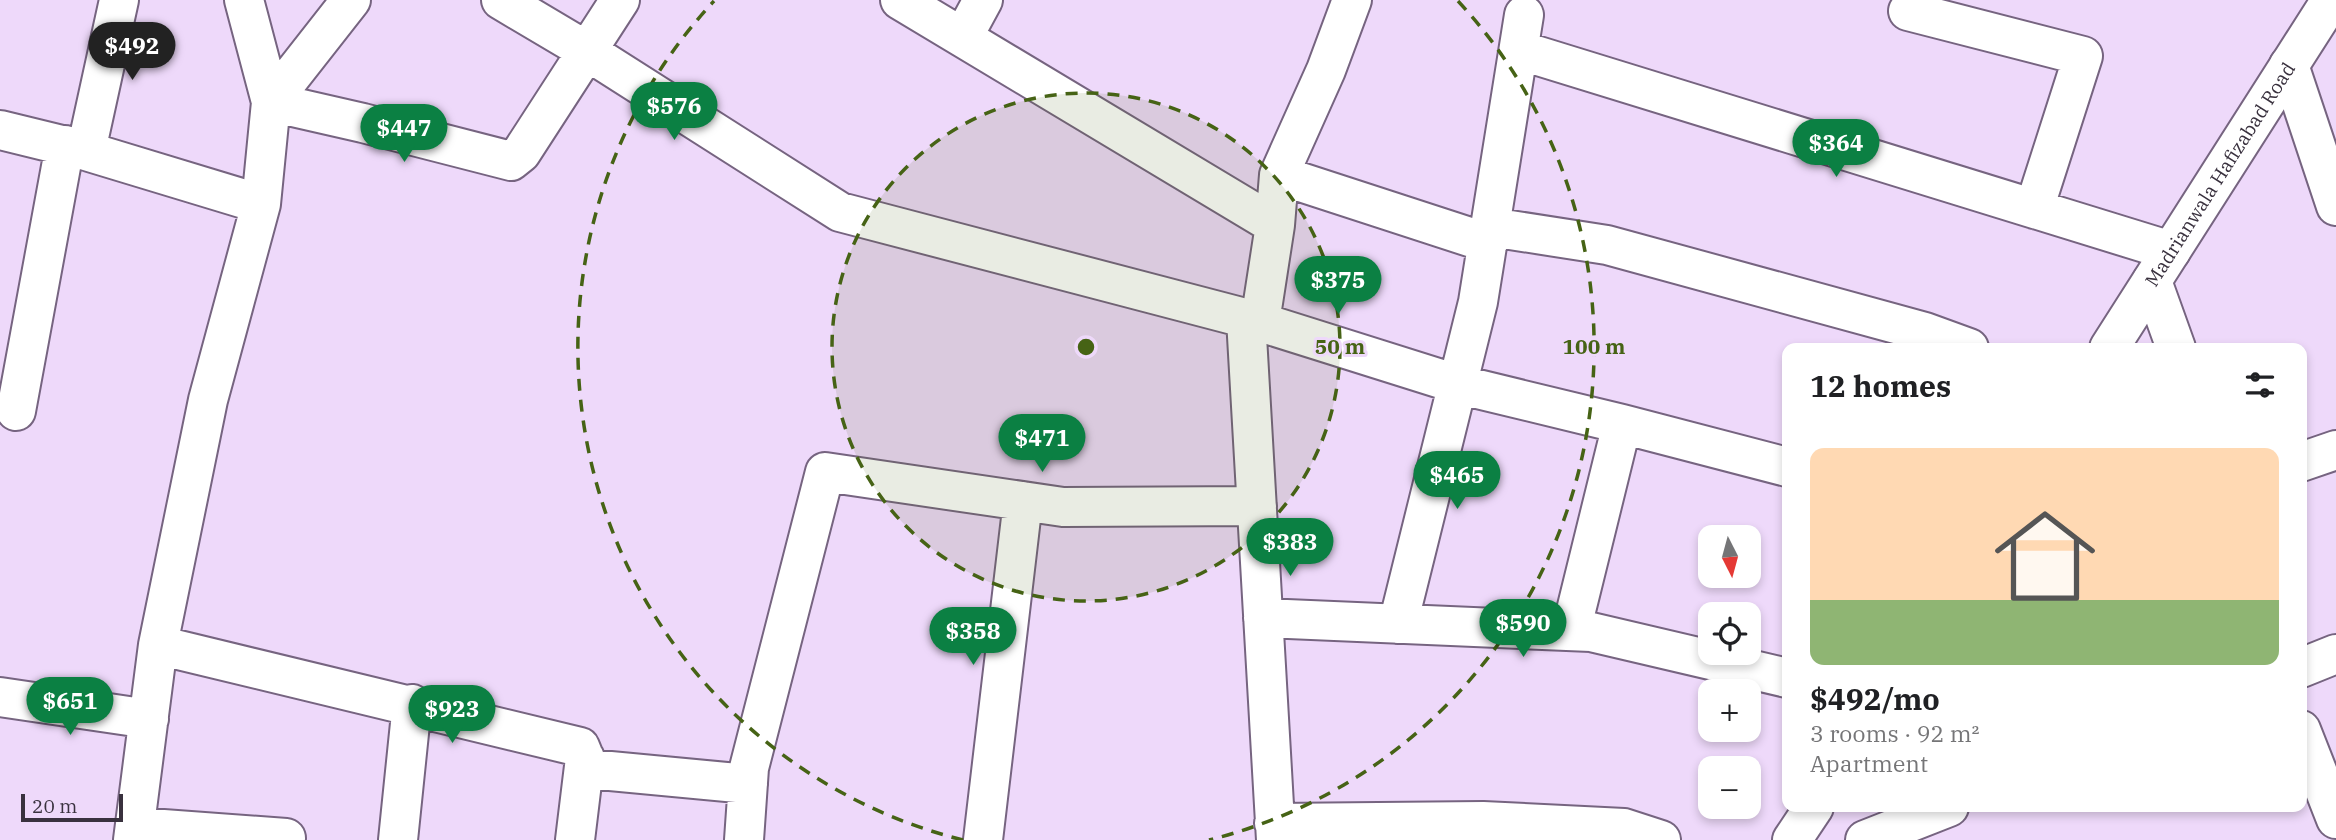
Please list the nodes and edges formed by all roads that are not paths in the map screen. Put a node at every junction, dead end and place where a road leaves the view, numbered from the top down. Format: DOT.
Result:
graph roads {
  1 [pos="120,0"];
  2 [pos="243,0"];
  3 [pos="351,0"];
  4 [pos="501,0"];
  5 [pos="620,0"];
  6 [pos="900,0"];
  7 [pos="983,0"];
  8 [pos="1352,0"];
  9 [pos="2331,0"];
  10 [pos="1908,11"];
  11 [pos="963,37"];
  12 [pos="587,51"];
  13 [pos="2289,65"];
  14 [pos="271,102"];
  15 [pos="0,130"];
  16 [pos="76,148"];
  17 [pos="1279,175"];
  18 [pos="261,204"];
  19 [pos="2336,206"];
  20 [pos="2034,209"];
  21 [pos="1275,225"];
  22 [pos="1490,235"];
  23 [pos="2161,266"];
  24 [pos="1253,321"];
  25 [pos="1955,343"];
  26 [pos="2112,343"];
  27 [pos="2175,343"];
  28 [pos="1457,384"];
  29 [pos="16,411"];
  30 [pos="1622,424"];
  31 [pos="2336,450"];
  32 [pos="2307,461"];
  33 [pos="1782,466"];
  34 [pos="1023,501"];
  35 [pos="1256,506"];
  36 [pos="1263,618"];
  37 [pos="1398,624"];
  38 [pos="1571,631"];
  39 [pos="158,645"];
  40 [pos="2336,654"];
  41 [pos="2307,665"];
  42 [pos="1782,677"];
  43 [pos="0,697"];
  44 [pos="412,705"];
  45 [pos="149,719"];
  46 [pos="2307,745"];
  47 [pos="585,758"];
  48 [pos="748,784"];
  49 [pos="1811,812"];
  50 [pos="1936,812"];
  51 [pos="2336,819"];
  52 [pos="1275,832"];
  53 [pos="134,834"];
  54 [pos="286,838"];
  55 [pos="398,840"];
  56 [pos="575,840"];
  57 [pos="744,840"];
  58 [pos="982,840"];
  59 [pos="1661,840"];
  60 [pos="1792,840"];
  61 [pos="1865,840"];
  1 -- 16 [label="street"];
  2 -- 14 [label="street"];
  3 -- 14 [label="street"];
  4 -- 12 [label="street"];
  5 -- 12 [label="street"];
  6 -- 11 [label="street"];
  7 -- 11 [label="street"];
  8 -- 17 [label="street"];
  9 -- 13 [label="street, Madrianwala Hafizabad Road"];
  10 -- 20 [label="street"];
  11 -- 21 [label="street"];
  12 -- 14 [label="street"];
  12 -- 24 [label="street"];
  13 -- 19 [label="street"];
  13 -- 23 [label="street, Madrianwala Hafizabad Road"];
  14 -- 18 [label="street"];
  15 -- 16 [label="street"];
  16 -- 18 [label="street"];
  16 -- 29 [label="street"];
  17 -- 21 [label="street"];
  17 -- 22 [label="street"];
  18 -- 39 [label="street"];
  20 -- 22 [label="street"];
  20 -- 23 [label="street"];
  21 -- 24 [label="street"];
  22 -- 25 [label="street"];
  22 -- 28 [label="street"];
  23 -- 26 [label="street, Madrianwala Hafizabad Road"];
  23 -- 27 [label="street"];
  24 -- 28 [label="street"];
  24 -- 35 [label="street"];
  28 -- 30 [label="street"];
  28 -- 37 [label="street"];
  30 -- 33 [label="street"];
  30 -- 38 [label="street"];
  31 -- 32 [label="street"];
  34 -- 35 [label="street"];
  34 -- 48 [label="street"];
  34 -- 58 [label="street"];
  35 -- 36 [label="street"];
  36 -- 37 [label="street"];
  36 -- 52 [label="street"];
  37 -- 38 [label="street"];
  38 -- 42 [label="street"];
  39 -- 44 [label="street"];
  39 -- 45 [label="street"];
  40 -- 41 [label="street"];
  43 -- 45 [label="street"];
  44 -- 47 [label="street"];
  44 -- 55 [label="street"];
  45 -- 53 [label="street"];
  46 -- 51 [label="street"];
  47 -- 48 [label="street"];
  47 -- 56 [label="street"];
  48 -- 57 [label="street"];
  49 -- 60 [label="street"];
  50 -- 61 [label="street"];
  52 -- 59 [label="street"];
  53 -- 54 [label="street"];
}
